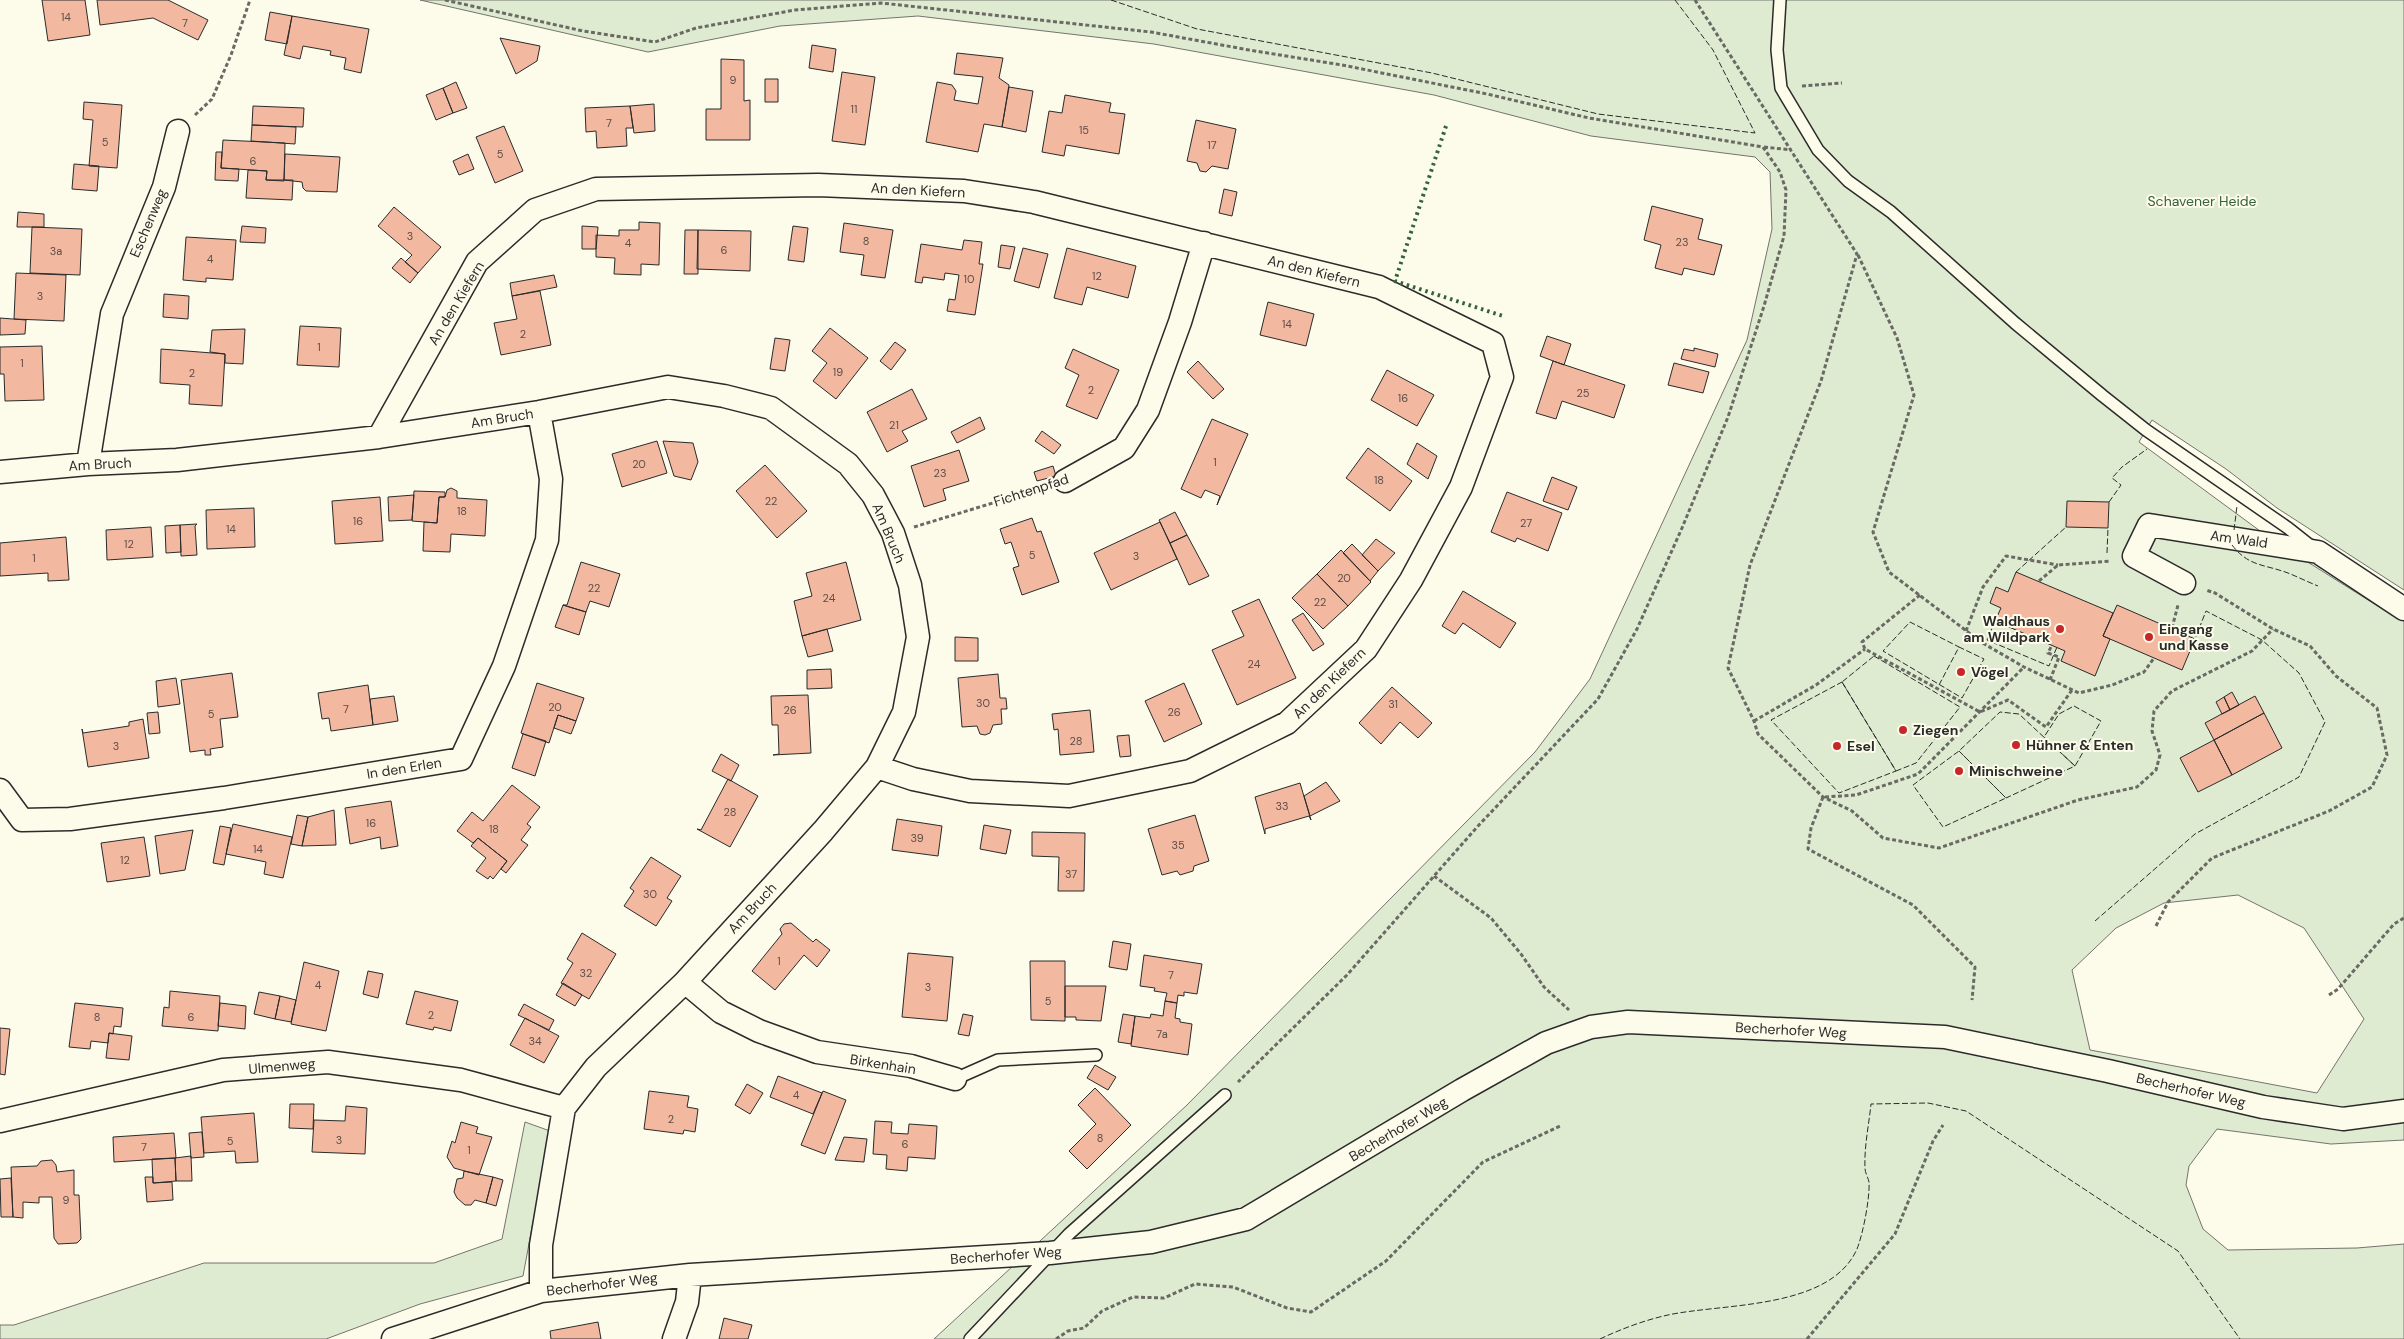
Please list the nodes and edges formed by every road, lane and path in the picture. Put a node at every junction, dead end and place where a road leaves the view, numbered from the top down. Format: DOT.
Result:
graph roads {
  1 [pos="250,0"];
  2 [pos="446,0"];
  3 [pos="1695,0"];
  4 [pos="1780,0"];
  5 [pos="1842,83"];
  6 [pos="1781,88"];
  7 [pos="178,130"];
  8 [pos="1763,147"];
  9 [pos="1792,150"];
  10 [pos="1818,150"];
  11 [pos="1204,243"];
  12 [pos="1857,254"];
  13 [pos="539,412"];
  14 [pos="379,437"];
  15 [pos="88,464"];
  16 [pos="0,472"];
  17 [pos="1065,481"];
  18 [pos="893,533"];
  19 [pos="2318,552"];
  20 [pos="2134,556"];
  21 [pos="2058,565"];
  22 [pos="2039,581"];
  23 [pos="2184,582"];
  24 [pos="1920,595"];
  25 [pos="2404,609"];
  26 [pos="2273,629"];
  27 [pos="1966,631"];
  28 [pos="2052,645"];
  29 [pos="1865,649"];
  30 [pos="2154,658"];
  31 [pos="2024,667"];
  32 [pos="2050,680"];
  33 [pos="2072,690"];
  34 [pos="1980,712"];
  35 [pos="1754,721"];
  36 [pos="877,767"];
  37 [pos="0,790"];
  38 [pos="1823,797"];
  39 [pos="1434,876"];
  40 [pos="2404,918"];
  41 [pos="2156,926"];
  42 [pos="684,982"];
  43 [pos="2329,996"];
  44 [pos="1972,1000"];
  45 [pos="1591,1027"];
  46 [pos="1096,1055"];
  47 [pos="955,1079"];
  48 [pos="1226,1095"];
  49 [pos="564,1108"];
  50 [pos="2404,1111"];
  51 [pos="0,1122"];
  52 [pos="1943,1124"];
  53 [pos="1560,1126"];
  54 [pos="1050,1253"];
  55 [pos="690,1275"];
  56 [pos="541,1292"];
  57 [pos="393,1339"];
  58 [pos="674,1339"];
  59 [pos="970,1339"];
  60 [pos="1056,1339"];
  61 [pos="1807,1339"];
  1 -- 7 [label="path"];
  2 -- 8 [label="path"];
  3 -- 9 [label="path"];
  4 -- 6 [label="lane"];
  5 -- 6 [label="path"];
  6 -- 10 [label="lane"];
  7 -- 15 [label="street, Eschenweg"];
  8 -- 9 [label="path"];
  8 -- 39 [label="path"];
  9 -- 10 [label="path"];
  9 -- 12 [label="path"];
  10 -- 19 [label="lane"];
  11 -- 14 [label="street, An den Kiefern"];
  11 -- 17 [label="street, Fichtenpfad"];
  11 -- 36 [label="street, An den Kiefern"];
  12 -- 24 [label="path"];
  12 -- 35 [label="path"];
  13 -- 14 [label="street, Am Bruch"];
  13 -- 18 [label="street, Am Bruch"];
  13 -- 37 [label="street, In den Erlen"];
  14 -- 15 [label="street, Am Bruch"];
  15 -- 16 [label="street, Am Bruch"];
  17 -- 18 [label="path, Fichtenpfad"];
  18 -- 36 [label="street, Am Bruch"];
  19 -- 20 [label="street, Am Wald"];
  19 -- 25 [label="street, Am Wald"];
  20 -- 21 [label="path"];
  20 -- 23 [label="street"];
  21 -- 22 [label="path"];
  21 -- 27 [label="path"];
  23 -- 26 [label="path"];
  24 -- 27 [label="path"];
  24 -- 29 [label="path"];
  26 -- 38 [label="path"];
  26 -- 41 [label="path"];
  27 -- 31 [label="path"];
  28 -- 32 [label="path"];
  29 -- 34 [label="path"];
  29 -- 35 [label="path"];
  30 -- 33 [label="path"];
  31 -- 32 [label="path"];
  31 -- 34 [label="path"];
  32 -- 33 [label="path"];
  33 -- 34 [label="path"];
  34 -- 38 [label="path"];
  35 -- 38 [label="path"];
  36 -- 42 [label="street, Am Bruch"];
  38 -- 44 [label="path"];
  39 -- 45 [label="path"];
  39 -- 48 [label="path"];
  40 -- 43 [label="path"];
  42 -- 47 [label="street, Birkenhain"];
  42 -- 49 [label="street, Am Bruch"];
  45 -- 50 [label="street, Becherhofer Weg"];
  45 -- 54 [label="street, Becherhofer Weg"];
  46 -- 47 [label="lane, Birkenhain"];
  48 -- 54 [label="lane"];
  49 -- 51 [label="street, Ulmenweg"];
  49 -- 56 [label="street, Am Bruch"];
  52 -- 61 [label="path"];
  53 -- 60 [label="path"];
  54 -- 55 [label="street, Becherhofer Weg"];
  54 -- 59 [label="lane"];
  55 -- 56 [label="street, Becherhofer Weg"];
  55 -- 58 [label="street"];
  56 -- 57 [label="street, Becherhofer Weg"];
}
